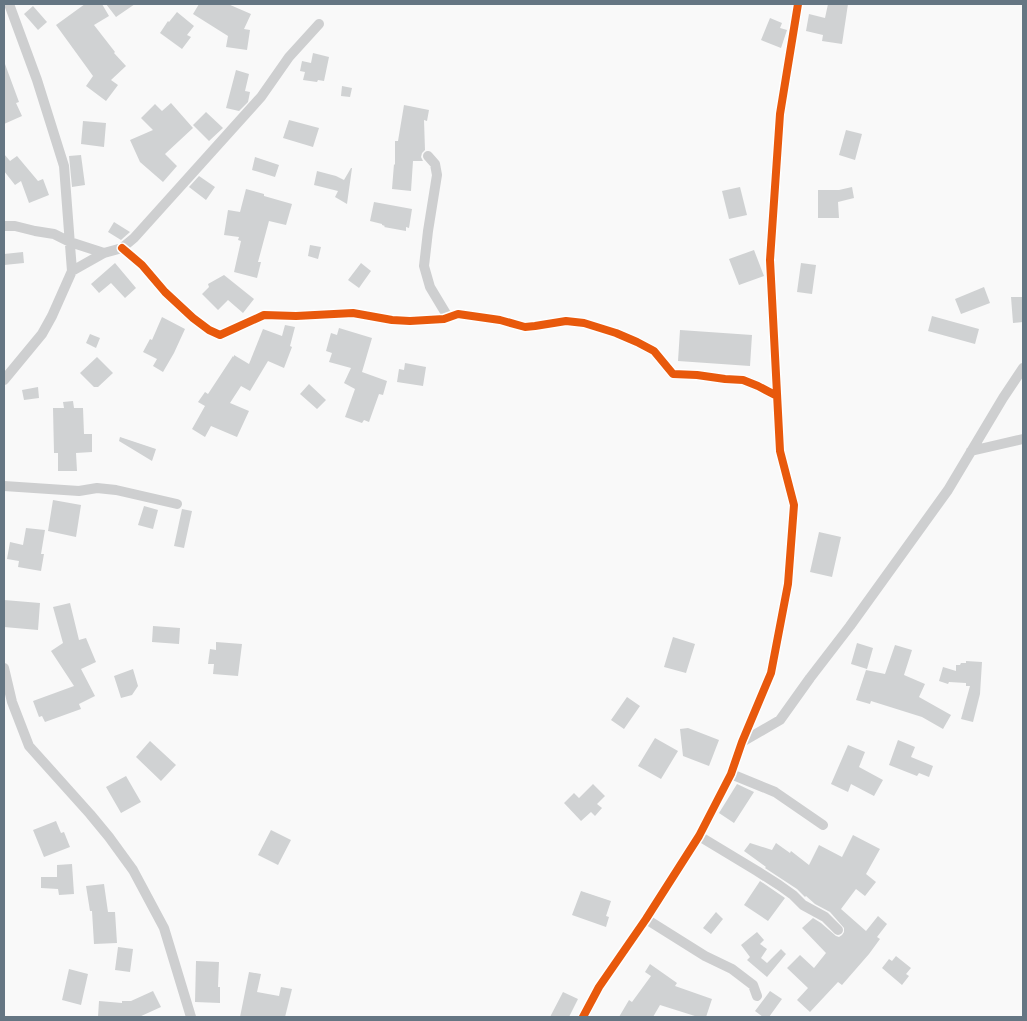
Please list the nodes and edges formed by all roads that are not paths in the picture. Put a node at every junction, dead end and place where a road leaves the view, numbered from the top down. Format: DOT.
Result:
graph roads {
  1 [pos="9,4"];
  2 [pos="798,4"];
  3 [pos="319,24"];
  4 [pos="428,156"];
  5 [pos="4,226"];
  6 [pos="70,242"];
  7 [pos="122,248"];
  8 [pos="104,253"];
  9 [pos="72,271"];
  10 [pos="448,317"];
  11 [pos="1023,368"];
  12 [pos="4,380"];
  13 [pos="777,396"];
  14 [pos="1023,439"];
  15 [pos="971,451"];
  16 [pos="4,486"];
  17 [pos="177,504"];
  18 [pos="4,668"];
  19 [pos="742,742"];
  20 [pos="731,774"];
  21 [pos="823,825"];
  22 [pos="699,836"];
  23 [pos="646,919"];
  24 [pos="838,930"];
  25 [pos="757,996"];
  26 [pos="191,1017"];
  27 [pos="583,1017"];
  1 -- 6 [label="street"];
  2 -- 13 [label="street"];
  3 -- 7 [label="street"];
  4 -- 10 [label="street"];
  5 -- 6 [label="street"];
  6 -- 8 [label="street"];
  6 -- 9 [label="street"];
  7 -- 8 [label="street"];
  7 -- 10 [label="street"];
  8 -- 9 [label="street"];
  9 -- 12 [label="street"];
  10 -- 13 [label="street"];
  11 -- 15 [label="street"];
  13 -- 19 [label="street"];
  14 -- 15 [label="street"];
  15 -- 19 [label="street"];
  16 -- 17 [label="street"];
  18 -- 26 [label="street"];
  19 -- 20 [label="street"];
  20 -- 21 [label="street"];
  20 -- 22 [label="street"];
  22 -- 23 [label="street"];
  22 -- 24 [label="street"];
  23 -- 25 [label="street"];
  23 -- 27 [label="street"];
}
